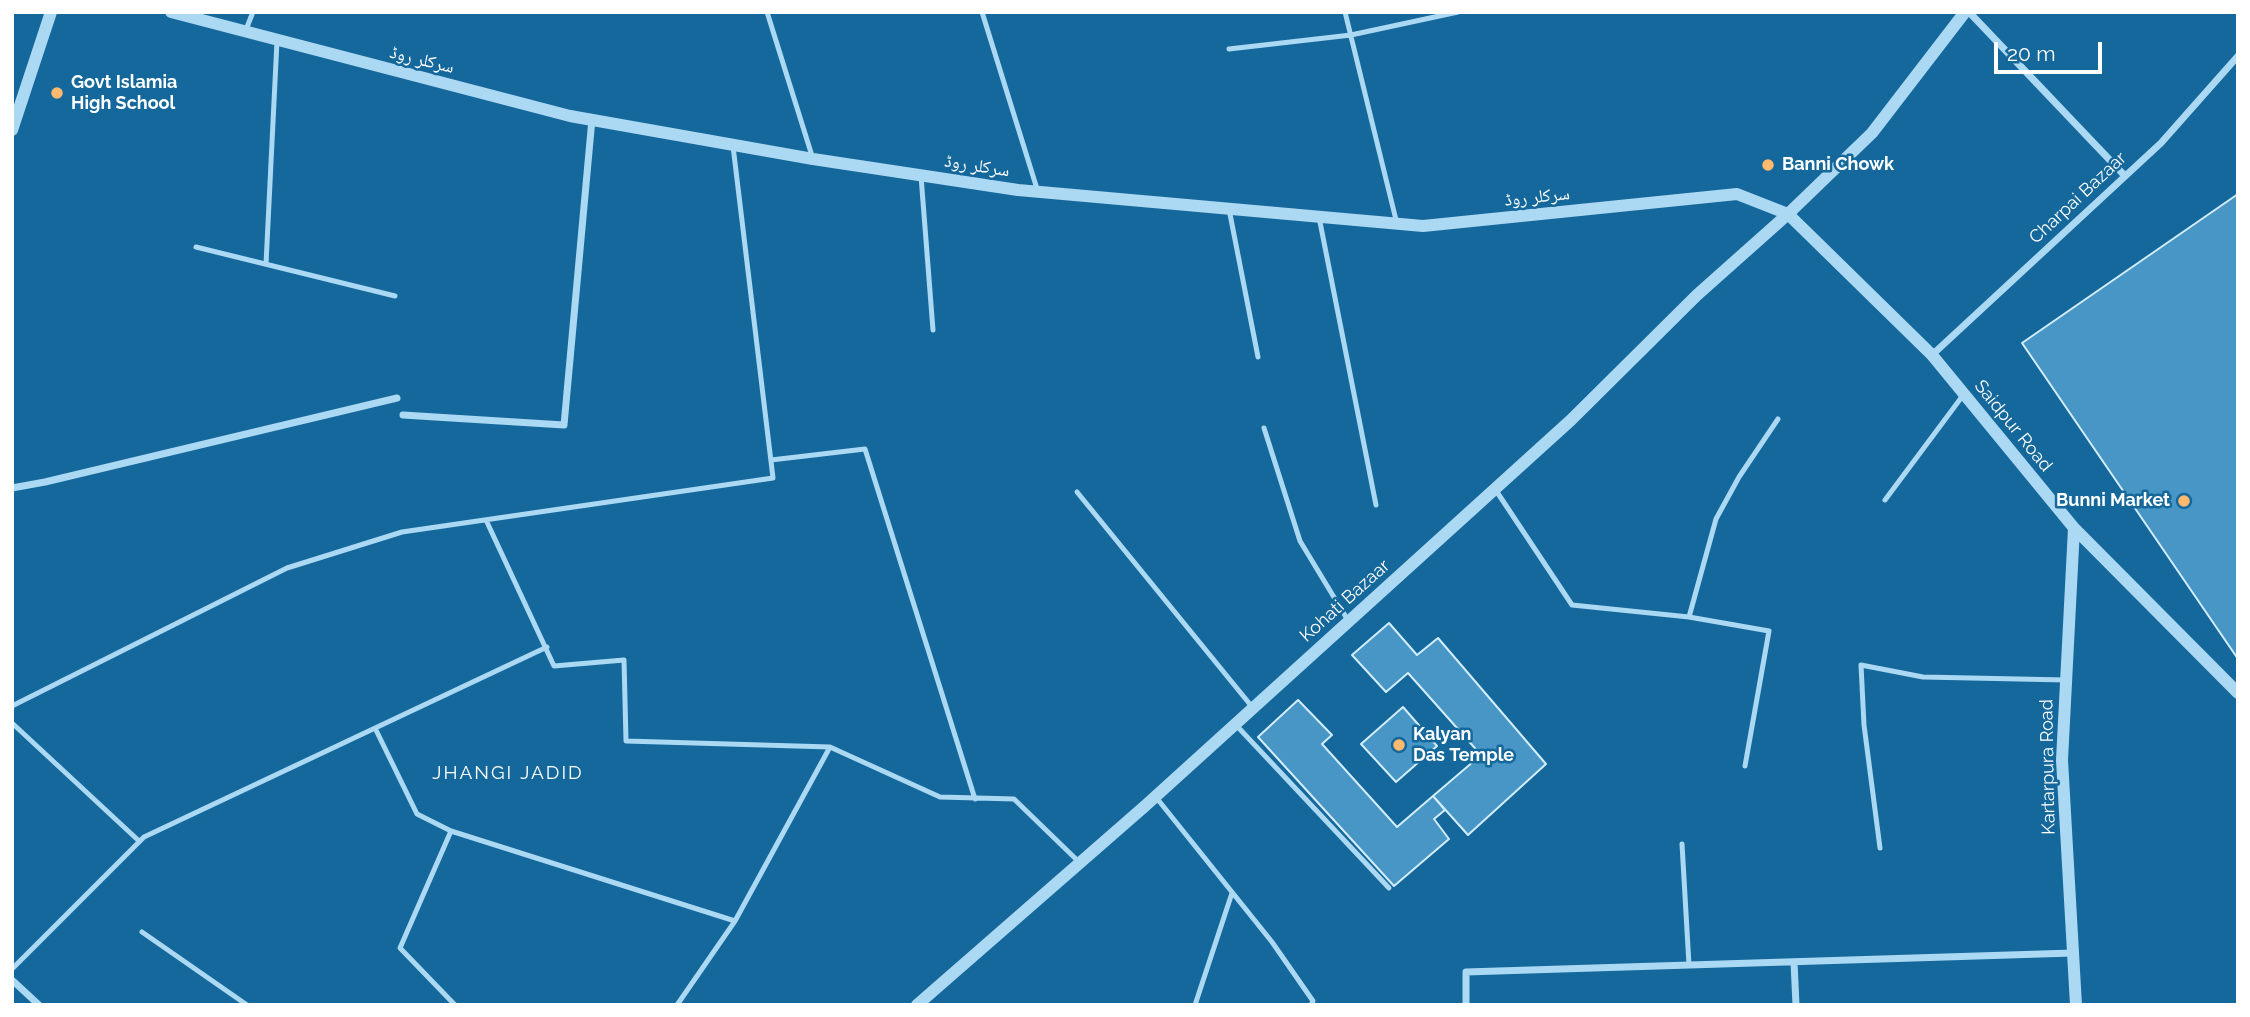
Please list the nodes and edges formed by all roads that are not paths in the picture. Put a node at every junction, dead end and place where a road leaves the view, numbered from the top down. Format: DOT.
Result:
graph roads {
  1 [pos="51,12"];
  2 [pos="172,12"];
  3 [pos="253,12"];
  4 [pos="766,12"];
  5 [pos="982,12"];
  6 [pos="1346,12"];
  7 [pos="1458,12"];
  8 [pos="1967,12"];
  9 [pos="245,33"];
  10 [pos="1351,34"];
  11 [pos="277,41"];
  12 [pos="1229,49"];
  13 [pos="2238,56"];
  14 [pos="592,120"];
  15 [pos="12,130"];
  16 [pos="733,145"];
  17 [pos="813,159"];
  18 [pos="921,175"];
  19 [pos="2125,176"];
  20 [pos="1038,192"];
  21 [pos="1229,209"];
  22 [pos="1788,214"];
  23 [pos="1319,217"];
  24 [pos="1397,224"];
  25 [pos="196,247"];
  26 [pos="267,264"];
  27 [pos="395,296"];
  28 [pos="933,330"];
  29 [pos="1932,355"];
  30 [pos="1258,357"];
  31 [pos="1964,394"];
  32 [pos="397,398"];
  33 [pos="403,415"];
  34 [pos="1777,419"];
  35 [pos="1264,428"];
  36 [pos="771,460"];
  37 [pos="12,488"];
  38 [pos="1495,489"];
  39 [pos="1077,492"];
  40 [pos="1885,500"];
  41 [pos="1376,505"];
  42 [pos="486,520"];
  43 [pos="2074,528"];
  44 [pos="1689,617"];
  45 [pos="1349,622"];
  46 [pos="547,647"];
  47 [pos="2066,680"];
  48 [pos="2238,693"];
  49 [pos="12,706"];
  50 [pos="1253,708"];
  51 [pos="12,723"];
  52 [pos="1235,724"];
  53 [pos="375,728"];
  54 [pos="830,747"];
  55 [pos="1745,766"];
  56 [pos="1155,796"];
  57 [pos="975,799"];
  58 [pos="451,831"];
  59 [pos="139,841"];
  60 [pos="1682,844"];
  61 [pos="1880,848"];
  62 [pos="1080,863"];
  63 [pos="1389,888"];
  64 [pos="1232,892"];
  65 [pos="734,920"];
  66 [pos="142,932"];
  67 [pos="2073,953"];
  68 [pos="1794,962"];
  69 [pos="1689,965"];
  70 [pos="12,969"];
  71 [pos="12,980"];
  72 [pos="39,1005"];
  73 [pos="247,1005"];
  74 [pos="455,1005"];
  75 [pos="677,1005"];
  76 [pos="917,1005"];
  77 [pos="1195,1005"];
  78 [pos="1311,1005"];
  79 [pos="1466,1005"];
  80 [pos="1796,1005"];
  81 [pos="2076,1005"];
  1 -- 15 [label="street"];
  2 -- 9 [label="street, سرکلر روڈ"];
  3 -- 9 [label="lane"];
  4 -- 17 [label="lane"];
  5 -- 20 [label="lane"];
  6 -- 10 [label="lane"];
  7 -- 10 [label="lane"];
  8 -- 19 [label="street"];
  8 -- 22 [label="street, Kohati Bazaar"];
  9 -- 11 [label="street, سرکلر روڈ"];
  10 -- 12 [label="lane"];
  10 -- 24 [label="lane"];
  11 -- 14 [label="street, سرکلر روڈ"];
  11 -- 26 [label="lane"];
  13 -- 19 [label="street, Charpai Bazaar"];
  14 -- 16 [label="street, سرکلر روڈ"];
  14 -- 33 [label="street"];
  16 -- 17 [label="street, سرکلر روڈ"];
  16 -- 36 [label="lane"];
  17 -- 18 [label="street, سرکلر روڈ"];
  18 -- 20 [label="street, سرکلر روڈ"];
  18 -- 28 [label="lane"];
  19 -- 29 [label="street, Charpai Bazaar"];
  20 -- 21 [label="street, سرکلر روڈ"];
  21 -- 23 [label="street, سرکلر روڈ"];
  21 -- 30 [label="lane"];
  22 -- 24 [label="street, سرکلر روڈ"];
  22 -- 29 [label="street, Saidpur Road"];
  22 -- 38 [label="street, Kohati Bazaar"];
  23 -- 24 [label="street, سرکلر روڈ"];
  23 -- 41 [label="lane"];
  25 -- 26 [label="lane"];
  26 -- 27 [label="lane"];
  29 -- 31 [label="street, Saidpur Road"];
  31 -- 40 [label="lane"];
  31 -- 43 [label="street, Saidpur Road"];
  32 -- 37 [label="street"];
  34 -- 44 [label="lane"];
  35 -- 45 [label="lane"];
  36 -- 42 [label="lane"];
  36 -- 57 [label="lane"];
  38 -- 44 [label="lane"];
  38 -- 45 [label="street, Kohati Bazaar"];
  39 -- 50 [label="lane"];
  42 -- 46 [label="lane"];
  42 -- 49 [label="lane"];
  43 -- 47 [label="street, Kartarpura Road"];
  43 -- 48 [label="street, Saidpur Road"];
  44 -- 55 [label="lane"];
  45 -- 50 [label="street, Kohati Bazaar"];
  46 -- 53 [label="lane"];
  46 -- 54 [label="lane"];
  47 -- 61 [label="lane"];
  47 -- 67 [label="street, Kartarpura Road"];
  50 -- 52 [label="street, Kohati Bazaar"];
  51 -- 59 [label="lane"];
  52 -- 56 [label="street, Kohati Bazaar"];
  52 -- 63 [label="lane"];
  53 -- 58 [label="lane"];
  53 -- 59 [label="lane"];
  54 -- 57 [label="lane"];
  54 -- 65 [label="lane"];
  56 -- 62 [label="street, Kohati Bazaar"];
  56 -- 64 [label="lane"];
  57 -- 62 [label="lane"];
  58 -- 65 [label="lane"];
  58 -- 74 [label="lane"];
  59 -- 70 [label="lane"];
  60 -- 69 [label="lane"];
  62 -- 76 [label="street, Kohati Bazaar"];
  64 -- 77 [label="lane"];
  64 -- 78 [label="lane"];
  65 -- 75 [label="lane"];
  66 -- 73 [label="lane"];
  67 -- 68 [label="street"];
  67 -- 81 [label="street, Kartarpura Road"];
  68 -- 69 [label="street"];
  68 -- 80 [label="street"];
  69 -- 79 [label="street"];
  71 -- 72 [label="street"];
}
